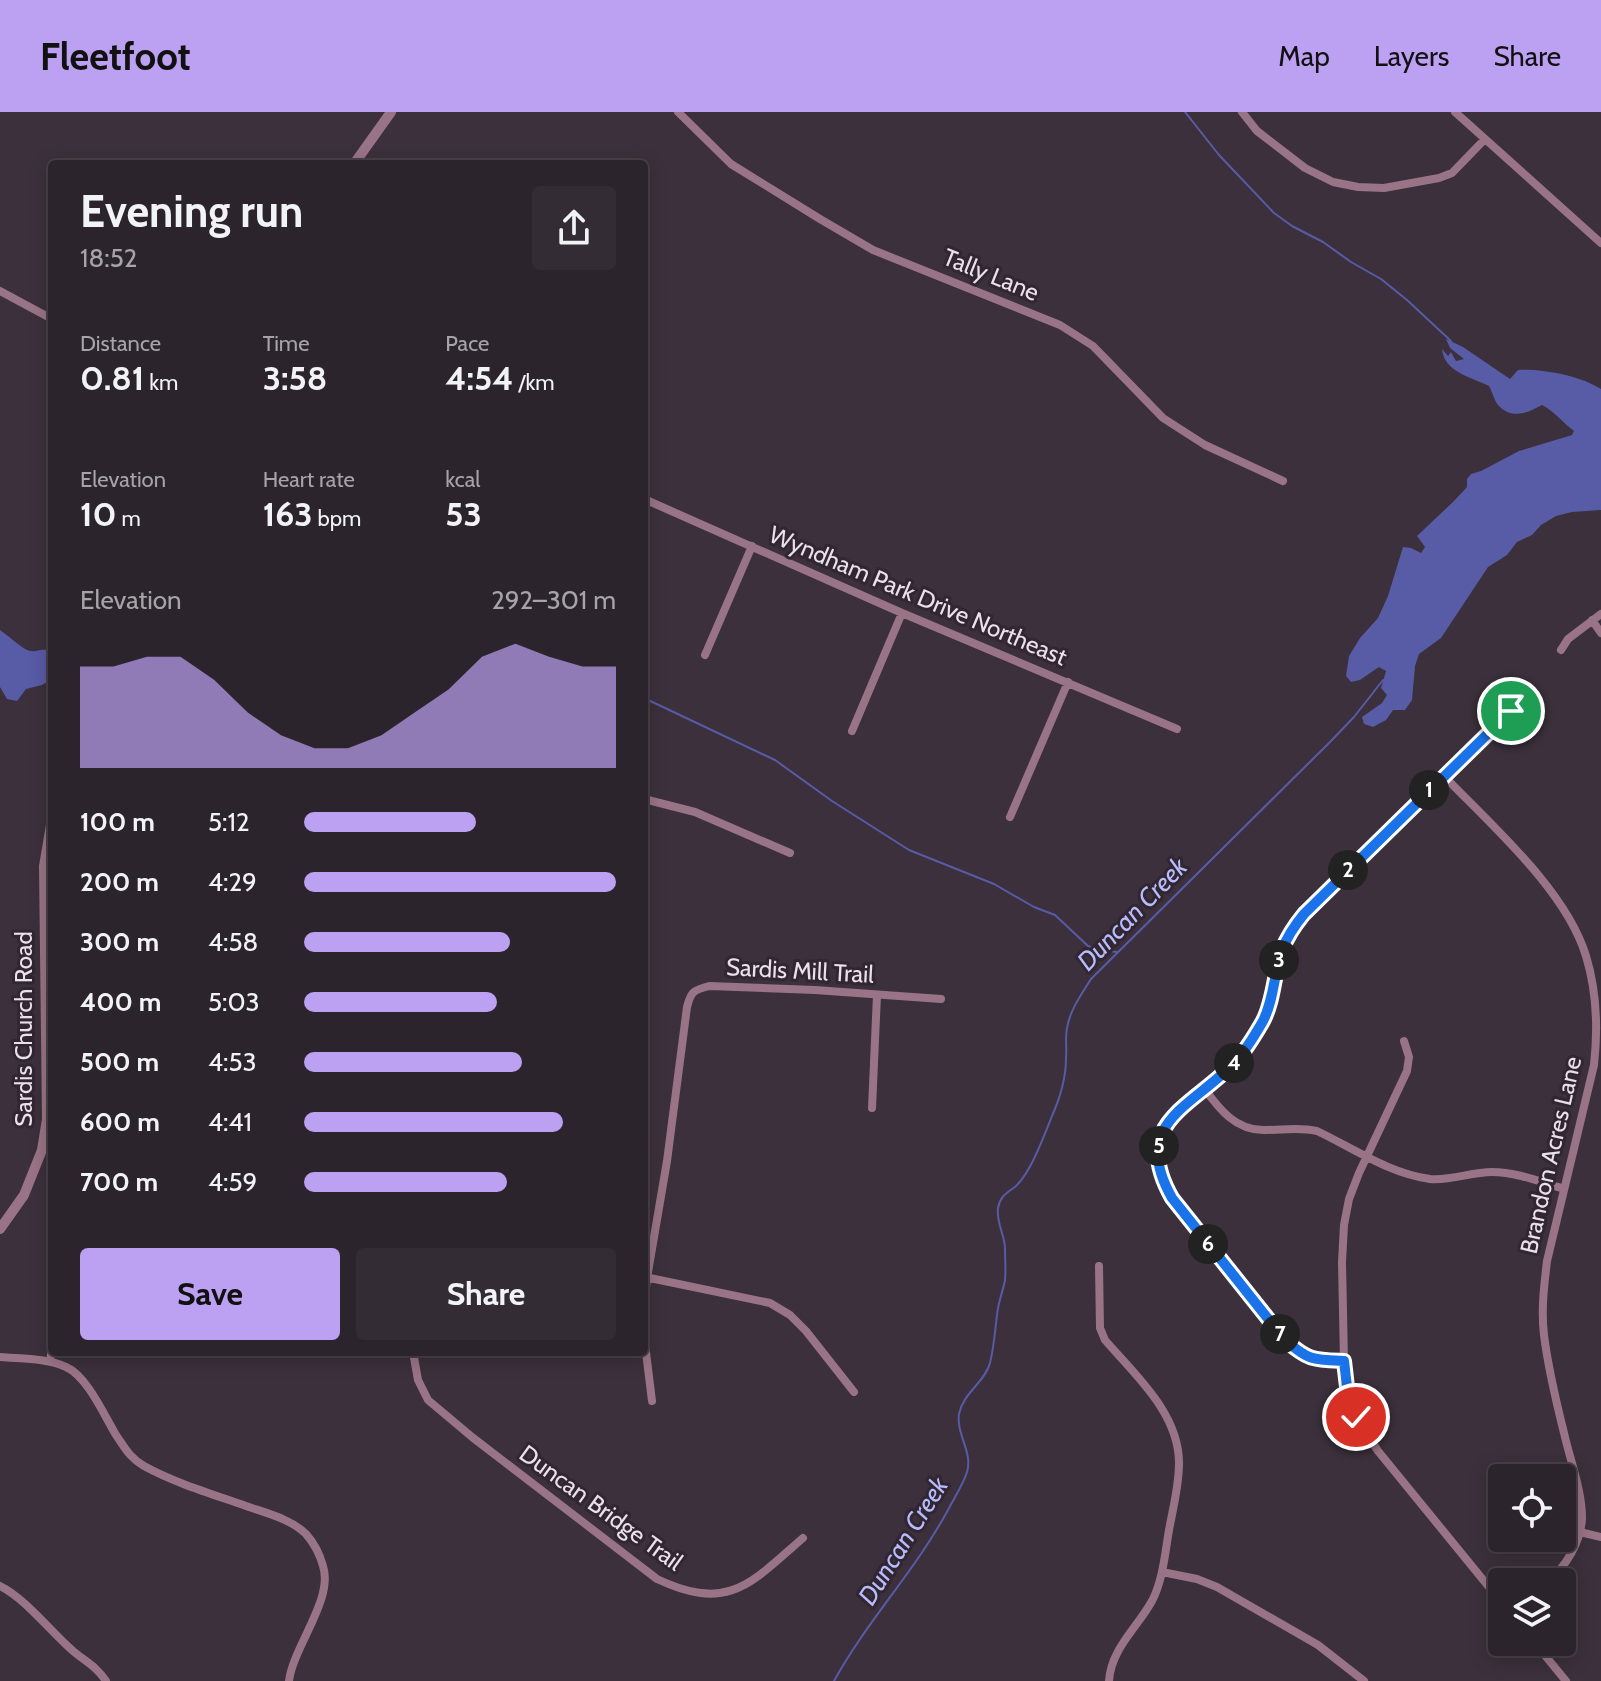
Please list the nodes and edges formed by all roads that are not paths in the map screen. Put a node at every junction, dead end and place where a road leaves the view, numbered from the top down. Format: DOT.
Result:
graph roads {
  1 [pos="391,112"];
  2 [pos="678,112"];
  3 [pos="1242,112"];
  4 [pos="1455,112"];
  5 [pos="1485,139"];
  6 [pos="357,160"];
  7 [pos="1601,243"];
  8 [pos="0,291"];
  9 [pos="48,317"];
  10 [pos="1283,481"];
  11 [pos="648,501"];
  12 [pos="752,546"];
  13 [pos="902,613"];
  14 [pos="1601,614"];
  15 [pos="1592,620"];
  16 [pos="1601,633"];
  17 [pos="1561,650"];
  18 [pos="705,655"];
  19 [pos="1068,682"];
  20 [pos="1511,711"];
  21 [pos="1177,729"];
  22 [pos="852,731"];
  23 [pos="1444,776"];
  24 [pos="648,800"];
  25 [pos="1010,817"];
  26 [pos="48,842"];
  27 [pos="790,853"];
  28 [pos="877,995"];
  29 [pos="941,999"];
  30 [pos="1404,1041"];
  31 [pos="1204,1088"];
  32 [pos="872,1108"];
  33 [pos="47,1152"];
  34 [pos="1366,1156"];
  35 [pos="1564,1189"];
  36 [pos="0,1229"];
  37 [pos="648,1266"];
  38 [pos="1099,1266"];
  39 [pos="648,1277"];
  40 [pos="51,1356"];
  41 [pos="414,1356"];
  42 [pos="646,1356"];
  43 [pos="0,1357"];
  44 [pos="50,1361"];
  45 [pos="1344,1361"];
  46 [pos="854,1392"];
  47 [pos="652,1401"];
  48 [pos="1580,1532"];
  49 [pos="1601,1537"];
  50 [pos="803,1538"];
  51 [pos="1560,1568"];
  52 [pos="1162,1572"];
  53 [pos="0,1586"];
  54 [pos="1488,1586"];
  55 [pos="1545,1656"];
  56 [pos="106,1681"];
  57 [pos="289,1681"];
  58 [pos="1109,1681"];
  59 [pos="1364,1681"];
  60 [pos="1566,1681"];
  1 -- 6 [label="street"];
  2 -- 10 [label="street, Tally Lane"];
  3 -- 5 [label="street"];
  4 -- 5 [label="street"];
  5 -- 7 [label="street"];
  8 -- 9 [label="street"];
  11 -- 12 [label="street, Wyndham Park Drive Northeast"];
  12 -- 13 [label="street, Wyndham Park Drive Northeast"];
  12 -- 18 [label="street"];
  13 -- 19 [label="street, Wyndham Park Drive Northeast"];
  13 -- 22 [label="street"];
  14 -- 15 [label="street"];
  15 -- 16 [label="street"];
  15 -- 17 [label="street"];
  19 -- 21 [label="street, Wyndham Park Drive Northeast"];
  19 -- 25 [label="street"];
  20 -- 23 [label="street"];
  23 -- 31 [label="street"];
  23 -- 35 [label="street, Brandon Acres Lane"];
  24 -- 27 [label="street"];
  26 -- 33 [label="street, Sardis Church Road"];
  28 -- 29 [label="street, Sardis Mill Trail"];
  28 -- 32 [label="street"];
  28 -- 37 [label="street, Sardis Mill Trail"];
  30 -- 34 [label="street"];
  31 -- 34 [label="street"];
  31 -- 45 [label="street"];
  33 -- 36 [label="street, Sardis Church Road"];
  34 -- 35 [label="street"];
  34 -- 45 [label="street"];
  35 -- 48 [label="street, Brandon Acres Lane"];
  38 -- 52 [label="street"];
  39 -- 46 [label="street"];
  40 -- 44 [label="street"];
  41 -- 50 [label="street, Duncan Bridge Trail"];
  42 -- 47 [label="street"];
  43 -- 44 [label="street"];
  44 -- 57 [label="street"];
  45 -- 54 [label="street"];
  48 -- 49 [label="street"];
  48 -- 51 [label="street"];
  52 -- 58 [label="street"];
  52 -- 59 [label="street"];
  53 -- 56 [label="street"];
  55 -- 60 [label="street"];
}
